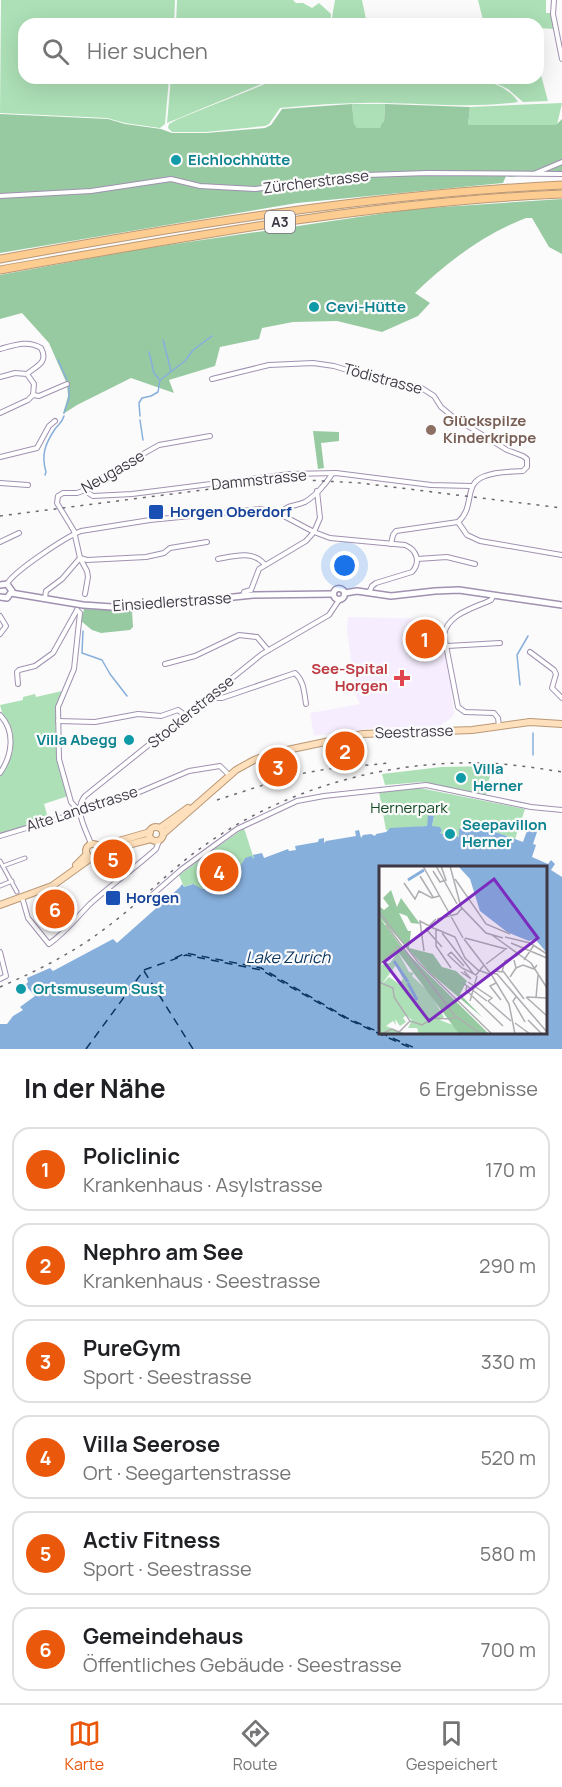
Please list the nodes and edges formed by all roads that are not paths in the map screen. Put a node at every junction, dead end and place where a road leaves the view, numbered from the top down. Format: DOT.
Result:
graph roads {
  1 [pos="554,0"];
  2 [pos="562,59"];
  3 [pos="562,162"];
  4 [pos="535,173"];
  5 [pos="562,174"];
  6 [pos="562,185"];
  7 [pos="562,194"];
  8 [pos="0,196"];
  9 [pos="0,259"];
  10 [pos="0,270"];
  11 [pos="0,349"];
  12 [pos="27,374"];
  13 [pos="0,377"];
  14 [pos="212,379"];
  15 [pos="67,384"];
  16 [pos="33,395"];
  17 [pos="0,413"];
  18 [pos="55,421"];
  19 [pos="210,436"];
  20 [pos="0,457"];
  21 [pos="331,476"];
  22 [pos="0,483"];
  23 [pos="28,485"];
  24 [pos="471,486"];
  25 [pos="319,490"];
  26 [pos="85,491"];
  27 [pos="280,514"];
  28 [pos="458,522"];
  29 [pos="314,532"];
  30 [pos="19,533"];
  31 [pos="75,534"];
  32 [pos="0,542"];
  33 [pos="207,542"];
  34 [pos="391,544"];
  35 [pos="562,555"];
  36 [pos="80,558"];
  37 [pos="218,559"];
  38 [pos="417,559"];
  39 [pos="475,564"];
  40 [pos="265,565"];
  41 [pos="3,585"];
  42 [pos="11,593"];
  43 [pos="345,593"];
  44 [pos="369,593"];
  45 [pos="85,594"];
  46 [pos="333,594"];
  47 [pos="494,595"];
  48 [pos="243,596"];
  49 [pos="45,598"];
  50 [pos="1,599"];
  51 [pos="339,600"];
  52 [pos="78,604"];
  53 [pos="562,605"];
  54 [pos="77,610"];
  55 [pos="0,616"];
  56 [pos="0,633"];
  57 [pos="500,643"];
  58 [pos="447,646"];
  59 [pos="268,650"];
  60 [pos="530,652"];
  61 [pos="165,664"];
  62 [pos="18,684"];
  63 [pos="213,694"];
  64 [pos="562,698"];
  65 [pos="306,704"];
  66 [pos="185,715"];
  67 [pos="0,716"];
  68 [pos="58,721"];
  69 [pos="562,724"];
  70 [pos="499,727"];
  71 [pos="0,773"];
  72 [pos="229,775"];
  73 [pos="562,810"];
  74 [pos="79,811"];
  75 [pos="161,831"];
  76 [pos="0,836"];
  77 [pos="151,836"];
  78 [pos="159,841"];
  79 [pos="91,844"];
  80 [pos="99,849"];
  81 [pos="89,856"];
  82 [pos="25,858"];
  83 [pos="0,861"];
  84 [pos="5,867"];
  85 [pos="0,872"];
  86 [pos="12,880"];
  87 [pos="0,886"];
  88 [pos="19,894"];
  89 [pos="151,896"];
  90 [pos="0,903"];
  91 [pos="0,952"];
  92 [pos="0,979"];
  1 -- 2 [label="street"];
  3 -- 4 [label="street"];
  4 -- 5 [label="street, Zürcherstrasse"];
  4 -- 8 [label="street, Zürcherstrasse"];
  6 -- 9 [label="highway, A3"];
  7 -- 10 [label="highway, A3"];
  11 -- 12 [label="street"];
  12 -- 13 [label="street"];
  12 -- 16 [label="street"];
  14 -- 24 [label="street, Tödistrasse"];
  15 -- 16 [label="street"];
  16 -- 17 [label="street"];
  18 -- 20 [label="street"];
  19 -- 26 [label="street, Neugasse"];
  21 -- 24 [label="street, Dammstrasse"];
  21 -- 25 [label="street"];
  21 -- 26 [label="street, Dammstrasse"];
  22 -- 23 [label="street"];
  24 -- 28 [label="street"];
  25 -- 27 [label="street"];
  25 -- 29 [label="street"];
  26 -- 31 [label="street, Neugasse"];
  27 -- 29 [label="street"];
  27 -- 31 [label="street"];
  28 -- 34 [label="street"];
  28 -- 35 [label="street"];
  29 -- 34 [label="street"];
  29 -- 40 [label="street"];
  30 -- 32 [label="street"];
  31 -- 36 [label="street"];
  31 -- 41 [label="street"];
  33 -- 36 [label="street"];
  34 -- 38 [label="street"];
  36 -- 45 [label="street"];
  36 -- 49 [label="street"];
  37 -- 40 [label="street"];
  38 -- 39 [label="street"];
  38 -- 44 [label="street"];
  40 -- 48 [label="street"];
  41 -- 42 [label="main road"];
  42 -- 49 [label="main road, Einsiedlerstrasse"];
  42 -- 50 [label="main road"];
  43 -- 44 [label="main road"];
  43 -- 46 [label="main road"];
  43 -- 51 [label="main road"];
  44 -- 47 [label="main road"];
  46 -- 48 [label="main road, Einsiedlerstrasse"];
  46 -- 51 [label="main road"];
  47 -- 53 [label="main road"];
  47 -- 58 [label="street"];
  48 -- 52 [label="main road, Einsiedlerstrasse"];
  49 -- 52 [label="main road, Einsiedlerstrasse"];
  51 -- 59 [label="street, Stockerstrasse"];
  52 -- 54 [label="street"];
  54 -- 62 [label="street"];
  54 -- 68 [label="street"];
  55 -- 56 [label="street"];
  57 -- 58 [label="street"];
  58 -- 70 [label="street"];
  59 -- 61 [label="street"];
  59 -- 63 [label="street, Stockerstrasse"];
  60 -- 64 [label="street"];
  63 -- 65 [label="street"];
  63 -- 66 [label="street, Stockerstrasse"];
  66 -- 68 [label="street"];
  66 -- 74 [label="street, Stockerstrasse"];
  67 -- 71 [label="street"];
  68 -- 74 [label="street"];
  69 -- 70 [label="main road, Seestrasse"];
  70 -- 72 [label="main road, Seestrasse"];
  72 -- 74 [label="street, Alte Landstrasse"];
  72 -- 75 [label="main road, Seestrasse"];
  73 -- 89 [label="street"];
  74 -- 76 [label="street, Alte Landstrasse"];
  74 -- 79 [label="street"];
  75 -- 77 [label="main road"];
  75 -- 78 [label="main road"];
  77 -- 78 [label="main road"];
  77 -- 80 [label="main road"];
  78 -- 88 [label="street"];
  79 -- 80 [label="main road"];
  79 -- 81 [label="main road"];
  80 -- 81 [label="main road"];
  81 -- 88 [label="main road"];
  82 -- 84 [label="street"];
  83 -- 84 [label="street"];
  84 -- 85 [label="street"];
  84 -- 86 [label="street"];
  86 -- 87 [label="street"];
  86 -- 88 [label="street"];
  88 -- 90 [label="main road"];
  91 -- 92 [label="street"];
}
